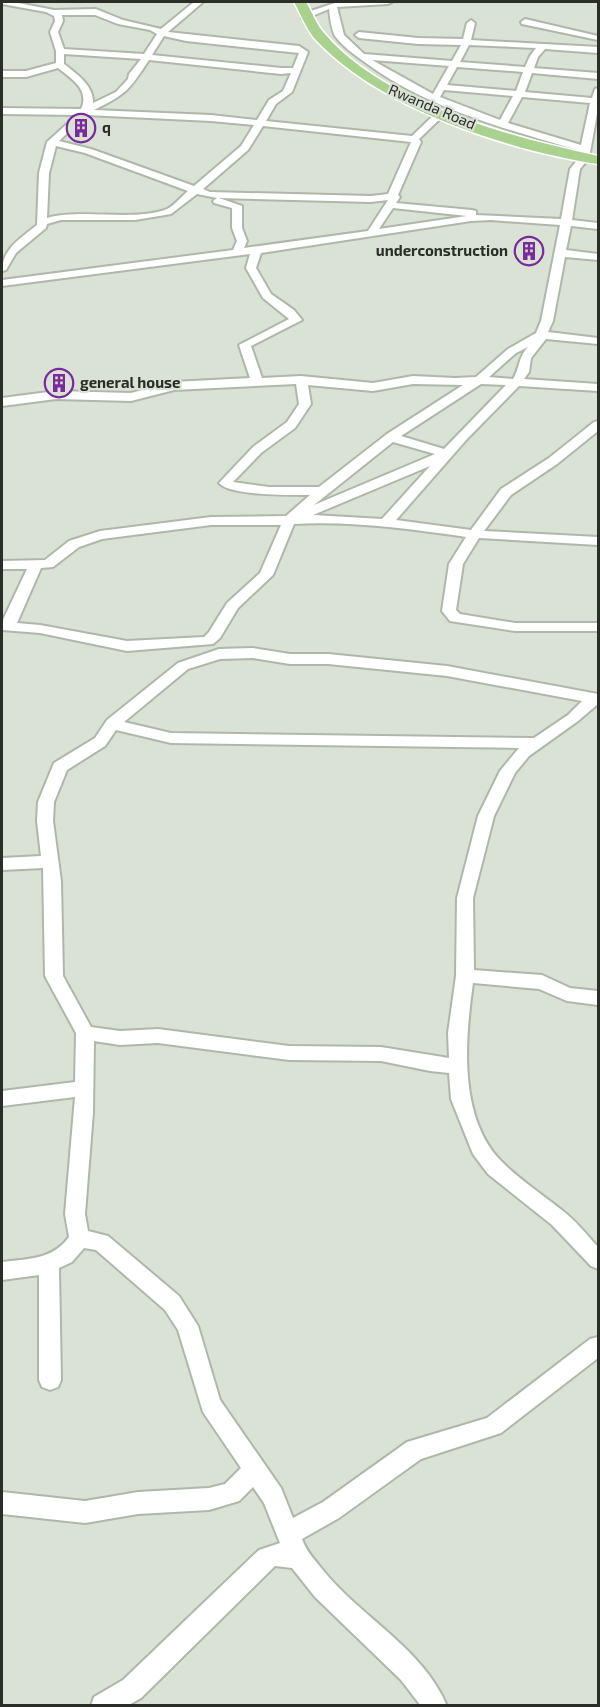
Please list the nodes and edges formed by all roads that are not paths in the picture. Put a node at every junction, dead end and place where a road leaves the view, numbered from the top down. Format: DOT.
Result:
graph roads {
  1 [pos="2,2"];
  2 [pos="199,2"];
  3 [pos="300,2"];
  4 [pos="345,2"];
  5 [pos="388,2"];
  6 [pos="332,5"];
  7 [pos="52,8"];
  8 [pos="305,16"];
  9 [pos="525,22"];
  10 [pos="471,23"];
  11 [pos="371,25"];
  12 [pos="162,33"];
  13 [pos="359,35"];
  14 [pos="341,37"];
  15 [pos="598,38"];
  16 [pos="466,43"];
  17 [pos="542,47"];
  18 [pos="598,50"];
  19 [pos="60,51"];
  20 [pos="360,56"];
  21 [pos="146,57"];
  22 [pos="455,63"];
  23 [pos="60,65"];
  24 [pos="296,70"];
  25 [pos="528,70"];
  26 [pos="2,74"];
  27 [pos="598,76"];
  28 [pos="442,87"];
  29 [pos="598,91"];
  30 [pos="519,94"];
  31 [pos="434,98"];
  32 [pos="596,101"];
  33 [pos="4,112"];
  34 [pos="82,112"];
  35 [pos="441,113"];
  36 [pos="260,123"];
  37 [pos="503,124"];
  38 [pos="594,127"];
  39 [pos="414,139"];
  40 [pos="52,142"];
  41 [pos="585,153"];
  42 [pos="598,160"];
  43 [pos="196,190"];
  44 [pos="209,195"];
  45 [pos="390,200"];
  46 [pos="491,217"];
  47 [pos="42,222"];
  48 [pos="566,222"];
  49 [pos="598,226"];
  50 [pos="371,234"];
  51 [pos="256,250"];
  52 [pos="237,252"];
  53 [pos="561,253"];
  54 [pos="598,257"];
  55 [pos="2,268"];
  56 [pos="2,284"];
  57 [pos="544,335"];
  58 [pos="595,339"];
  59 [pos="301,380"];
  60 [pos="479,380"];
  61 [pos="517,381"];
  62 [pos="257,382"];
  63 [pos="598,388"];
  64 [pos="2,402"];
  65 [pos="598,425"];
  66 [pos="391,436"];
  67 [pos="447,454"];
  68 [pos="322,491"];
  69 [pos="289,521"];
  70 [pos="386,523"];
  71 [pos="475,534"];
  72 [pos="598,541"];
  73 [pos="2,565"];
  74 [pos="36,565"];
  75 [pos="5,626"];
  76 [pos="598,627"];
  77 [pos="596,698"];
  78 [pos="112,724"];
  79 [pos="536,743"];
  80 [pos="49,862"];
  81 [pos="2,864"];
  82 [pos="465,976"];
  83 [pos="598,998"];
  84 [pos="86,1033"];
  85 [pos="458,1066"];
  86 [pos="84,1088"];
  87 [pos="2,1098"];
  88 [pos="80,1238"];
  89 [pos="598,1260"];
  90 [pos="49,1265"];
  91 [pos="2,1271"];
  92 [pos="598,1347"];
  93 [pos="50,1380"];
  94 [pos="255,1470"];
  95 [pos="2,1503"];
  96 [pos="288,1534"];
  97 [pos="300,1559"];
  98 [pos="103,1706"];
  99 [pos="435,1706"];
  1 -- 7 [label="street"];
  2 -- 12 [label="street"];
  3 -- 8 [label="highway, Rwanda Road"];
  4 -- 5 [label="street"];
  4 -- 6 [label="street"];
  6 -- 8 [label="street"];
  6 -- 14 [label="street"];
  7 -- 12 [label="street"];
  7 -- 19 [label="street"];
  8 -- 35 [label="highway, Rwanda Road"];
  9 -- 15 [label="street"];
  10 -- 16 [label="street"];
  11 -- 13 [label="street"];
  12 -- 21 [label="street"];
  12 -- 24 [label="street"];
  13 -- 14 [label="street"];
  13 -- 16 [label="street"];
  14 -- 20 [label="street"];
  16 -- 17 [label="street"];
  16 -- 22 [label="street"];
  17 -- 18 [label="street"];
  17 -- 25 [label="street"];
  19 -- 21 [label="street"];
  19 -- 23 [label="street"];
  20 -- 22 [label="street"];
  20 -- 31 [label="street"];
  21 -- 24 [label="street"];
  21 -- 34 [label="street"];
  22 -- 25 [label="street"];
  22 -- 28 [label="street"];
  23 -- 26 [label="street"];
  23 -- 34 [label="street"];
  24 -- 36 [label="street"];
  25 -- 27 [label="street"];
  25 -- 30 [label="street"];
  28 -- 30 [label="street"];
  28 -- 31 [label="street"];
  29 -- 32 [label="street"];
  30 -- 32 [label="street"];
  30 -- 37 [label="street"];
  31 -- 37 [label="street"];
  32 -- 38 [label="street"];
  33 -- 34 [label="street"];
  34 -- 36 [label="street"];
  34 -- 40 [label="street"];
  35 -- 39 [label="street"];
  35 -- 41 [label="highway, Rwanda Road"];
  36 -- 39 [label="street"];
  36 -- 43 [label="street"];
  37 -- 41 [label="street"];
  38 -- 41 [label="street"];
  39 -- 45 [label="street"];
  40 -- 43 [label="street"];
  40 -- 47 [label="street"];
  41 -- 42 [label="highway, Rwanda Road"];
  41 -- 48 [label="street"];
  43 -- 44 [label="street"];
  43 -- 47 [label="street"];
  44 -- 45 [label="street"];
  44 -- 52 [label="street"];
  45 -- 46 [label="street"];
  45 -- 50 [label="street"];
  46 -- 48 [label="street"];
  46 -- 50 [label="street"];
  47 -- 55 [label="street"];
  48 -- 49 [label="street"];
  48 -- 53 [label="street"];
  50 -- 51 [label="street"];
  51 -- 52 [label="street"];
  51 -- 62 [label="street"];
  52 -- 56 [label="street"];
  53 -- 54 [label="street"];
  53 -- 57 [label="street"];
  57 -- 58 [label="street"];
  57 -- 60 [label="street"];
  57 -- 61 [label="street"];
  59 -- 60 [label="street"];
  59 -- 62 [label="street"];
  59 -- 68 [label="street"];
  60 -- 61 [label="street"];
  60 -- 66 [label="street"];
  61 -- 63 [label="street"];
  61 -- 67 [label="street"];
  62 -- 64 [label="street"];
  65 -- 71 [label="street"];
  66 -- 67 [label="street"];
  66 -- 68 [label="street"];
  67 -- 69 [label="street"];
  67 -- 70 [label="street"];
  68 -- 69 [label="street"];
  69 -- 70 [label="street"];
  69 -- 74 [label="street"];
  69 -- 75 [label="street"];
  70 -- 71 [label="street"];
  71 -- 72 [label="street"];
  71 -- 76 [label="street"];
  73 -- 74 [label="street"];
  74 -- 75 [label="street"];
  77 -- 78 [label="street"];
  77 -- 79 [label="street"];
  78 -- 79 [label="street"];
  78 -- 80 [label="street"];
  79 -- 82 [label="street"];
  80 -- 81 [label="street"];
  80 -- 84 [label="street"];
  82 -- 83 [label="street"];
  82 -- 85 [label="street"];
  84 -- 85 [label="street"];
  84 -- 86 [label="street"];
  85 -- 89 [label="street"];
  86 -- 87 [label="street"];
  86 -- 88 [label="street"];
  88 -- 90 [label="street"];
  88 -- 94 [label="street"];
  90 -- 91 [label="street"];
  90 -- 93 [label="street"];
  92 -- 96 [label="street"];
  94 -- 95 [label="street"];
  94 -- 96 [label="street"];
  96 -- 97 [label="street"];
  97 -- 98 [label="street"];
  97 -- 99 [label="street"];
}
